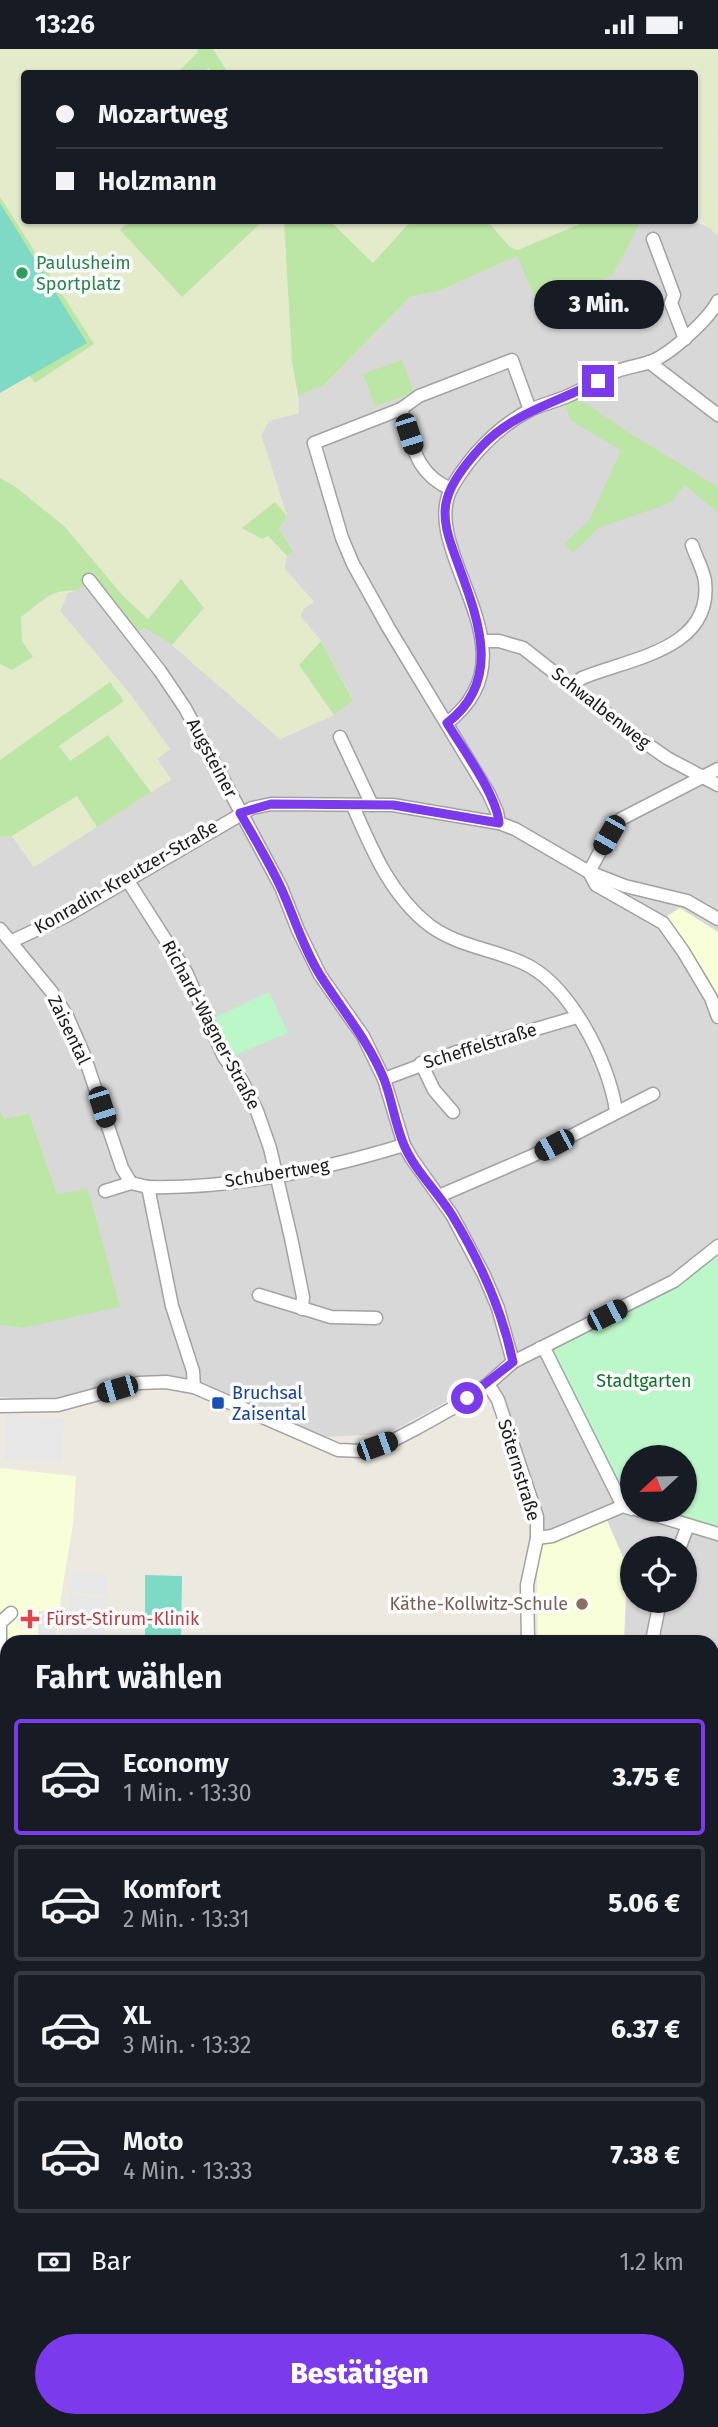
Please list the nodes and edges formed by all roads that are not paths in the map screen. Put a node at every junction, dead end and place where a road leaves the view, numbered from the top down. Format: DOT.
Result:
graph roads {
  1 [pos="653,239"];
  2 [pos="718,301"];
  3 [pos="685,339"];
  4 [pos="649,362"];
  5 [pos="401,409"];
  6 [pos="530,410"];
  7 [pos="718,415"];
  8 [pos="451,489"];
  9 [pos="692,545"];
  10 [pos="89,580"];
  11 [pos="482,641"];
  12 [pos="571,686"];
  13 [pos="447,723"];
  14 [pos="340,737"];
  15 [pos="718,769"];
  16 [pos="702,777"];
  17 [pos="718,785"];
  18 [pos="372,805"];
  19 [pos="353,806"];
  20 [pos="240,813"];
  21 [pos="499,823"];
  22 [pos="589,872"];
  23 [pos="128,881"];
  24 [pos="718,919"];
  25 [pos="0,929"];
  26 [pos="12,941"];
  27 [pos="577,1017"];
  28 [pos="718,1017"];
  29 [pos="421,1063"];
  30 [pos="384,1079"];
  31 [pos="653,1094"];
  32 [pos="616,1111"];
  33 [pos="453,1112"];
  34 [pos="404,1145"];
  35 [pos="277,1177"];
  36 [pos="131,1183"];
  37 [pos="148,1187"];
  38 [pos="105,1191"];
  39 [pos="439,1196"];
  40 [pos="718,1246"];
  41 [pos="259,1295"];
  42 [pos="302,1309"];
  43 [pos="376,1318"];
  44 [pos="540,1348"];
  45 [pos="513,1362"];
  46 [pos="488,1384"];
  47 [pos="194,1387"];
  48 [pos="0,1406"];
  49 [pos="620,1494"];
  50 [pos="620,1510"];
  51 [pos="681,1523"];
  52 [pos="688,1525"];
  53 [pos="718,1534"];
  54 [pos="684,1536"];
  55 [pos="537,1538"];
  56 [pos="11,1613"];
  57 [pos="658,1613"];
  58 [pos="528,1635"];
  59 [pos="653,1635"];
  60 [pos="0,1669"];
  1 -- 3 [label="street"];
  2 -- 3 [label="street"];
  3 -- 4 [label="street"];
  4 -- 6 [label="street"];
  4 -- 7 [label="street"];
  5 -- 6 [label="street"];
  5 -- 8 [label="street"];
  5 -- 13 [label="street"];
  6 -- 8 [label="street"];
  8 -- 11 [label="street"];
  9 -- 12 [label="street"];
  10 -- 20 [label="street, Augsteiner"];
  11 -- 12 [label="street, Schwalbenweg"];
  11 -- 13 [label="street"];
  12 -- 16 [label="street, Schwalbenweg"];
  13 -- 21 [label="street"];
  14 -- 18 [label="street"];
  15 -- 16 [label="street"];
  16 -- 17 [label="street, Schwalbenweg"];
  16 -- 22 [label="street"];
  18 -- 19 [label="street, Konradin-Kreutzer-Straße"];
  18 -- 21 [label="street, Konradin-Kreutzer-Straße"];
  19 -- 20 [label="street, Konradin-Kreutzer-Straße"];
  19 -- 27 [label="street"];
  20 -- 23 [label="street, Konradin-Kreutzer-Straße"];
  20 -- 30 [label="street, Augsteiner"];
  21 -- 22 [label="street, Konradin-Kreutzer-Straße"];
  22 -- 24 [label="street"];
  22 -- 28 [label="street"];
  23 -- 26 [label="street, Konradin-Kreutzer-Straße"];
  23 -- 35 [label="street, Richard-Wagner-Straße"];
  25 -- 26 [label="street, Zaisental"];
  26 -- 36 [label="street, Zaisental"];
  27 -- 29 [label="street, Scheffelstraße"];
  27 -- 32 [label="street"];
  29 -- 30 [label="street, Scheffelstraße"];
  29 -- 33 [label="street"];
  30 -- 34 [label="street, Augsteiner"];
  31 -- 32 [label="street"];
  32 -- 39 [label="street"];
  34 -- 35 [label="street, Schubertweg"];
  34 -- 39 [label="street, Augsteiner"];
  35 -- 37 [label="street, Schubertweg"];
  35 -- 42 [label="street, Richard-Wagner-Straße"];
  36 -- 37 [label="street"];
  36 -- 38 [label="street"];
  37 -- 47 [label="street"];
  39 -- 45 [label="street, Augsteiner"];
  40 -- 44 [label="street"];
  41 -- 42 [label="street"];
  42 -- 43 [label="street"];
  44 -- 45 [label="street"];
  44 -- 49 [label="street"];
  45 -- 46 [label="street"];
  46 -- 47 [label="street"];
  46 -- 55 [label="street, Söternstraße"];
  47 -- 48 [label="street"];
  50 -- 55 [label="street"];
  51 -- 52 [label="street"];
  52 -- 53 [label="street"];
  52 -- 54 [label="street"];
  55 -- 58 [label="street, Söternstraße"];
  56 -- 60 [label="street"];
  57 -- 59 [label="street"];
}
